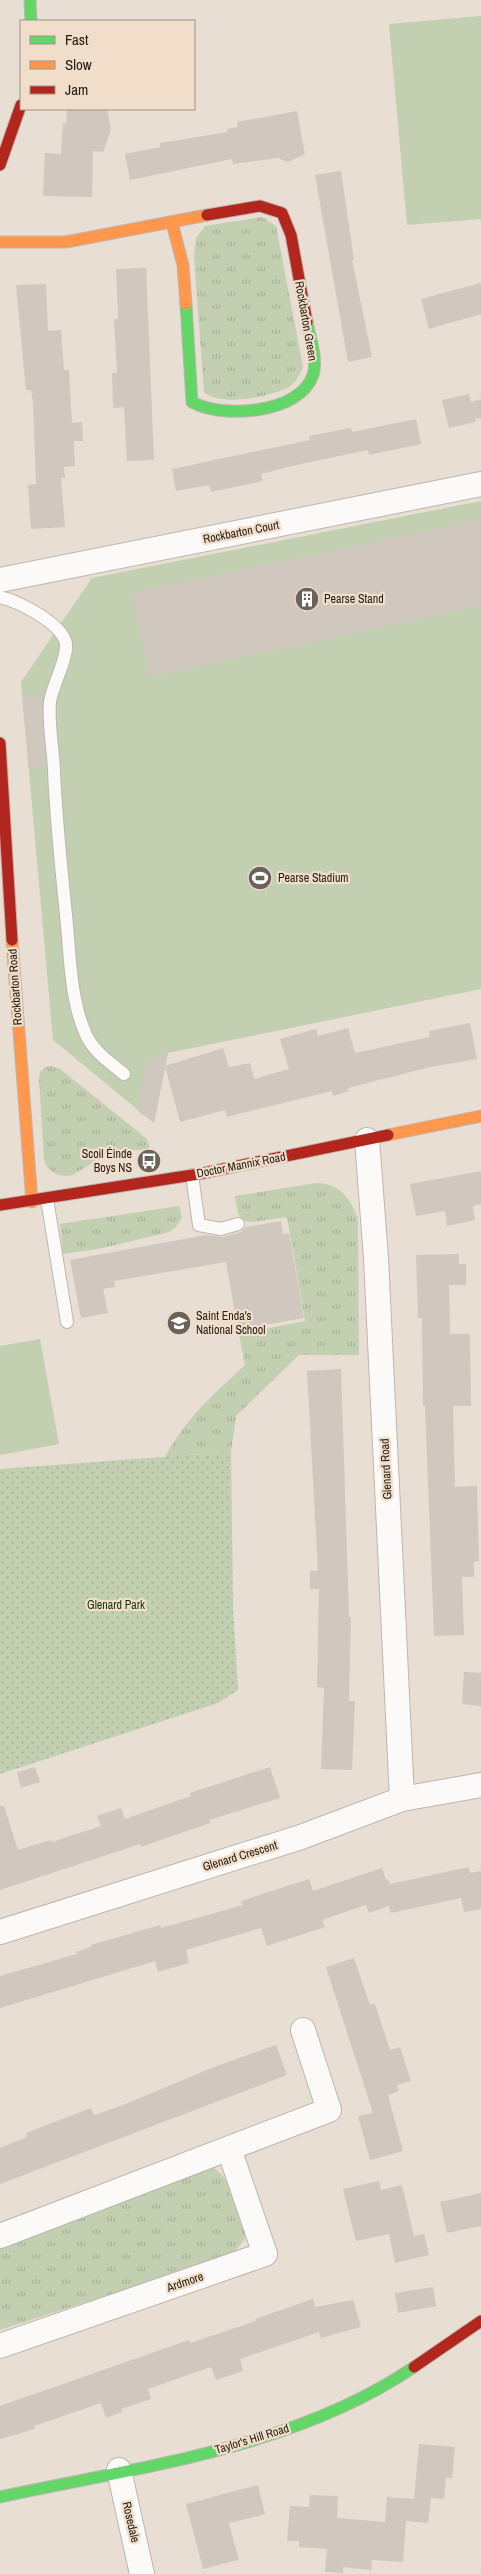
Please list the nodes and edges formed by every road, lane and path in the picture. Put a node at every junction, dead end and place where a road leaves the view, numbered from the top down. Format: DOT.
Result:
graph roads {
  1 [pos="30,0"];
  2 [pos="31,20"];
  3 [pos="20,108"];
  4 [pos="0,165"];
  5 [pos="172,223"];
  6 [pos="0,242"];
  7 [pos="481,484"];
  8 [pos="0,580"];
  9 [pos="0,597"];
  10 [pos="0,743"];
  11 [pos="124,1074"];
  12 [pos="481,1116"];
  13 [pos="367,1140"];
  14 [pos="192,1175"];
  15 [pos="47,1199"];
  16 [pos="32,1202"];
  17 [pos="0,1205"];
  18 [pos="238,1224"];
  19 [pos="67,1322"];
  20 [pos="481,1786"];
  21 [pos="402,1799"];
  22 [pos="0,1932"];
  23 [pos="303,2030"];
  24 [pos="229,2149"];
  25 [pos="0,2236"];
  26 [pos="481,2321"];
  27 [pos="0,2346"];
  28 [pos="119,2470"];
  29 [pos="0,2497"];
  30 [pos="142,2574"];
  1 -- 2 [label="street"];
  3 -- 4 [label="street"];
  5 -- 5 [label="street, Rockbarton Green"];
  5 -- 6 [label="street, Rockbarton Green"];
  7 -- 8 [label="street, Rockbarton Court"];
  9 -- 11 [label="lane"];
  10 -- 16 [label="street, Rockbarton Road"];
  12 -- 13 [label="street, Doctor Mannix Road"];
  13 -- 14 [label="street, Doctor Mannix Road"];
  13 -- 21 [label="street, Glenard Road"];
  14 -- 15 [label="street, Doctor Mannix Road"];
  14 -- 18 [label="lane"];
  15 -- 16 [label="street, Doctor Mannix Road"];
  15 -- 19 [label="lane"];
  16 -- 17 [label="street, Doctor Mannix Road"];
  20 -- 21 [label="street, Glenard Crescent"];
  21 -- 22 [label="street, Glenard Crescent"];
  23 -- 24 [label="street"];
  24 -- 25 [label="street"];
  24 -- 27 [label="street, Ardmore"];
  26 -- 28 [label="street, Taylor's Hill Road"];
  28 -- 29 [label="street, Taylor's Hill Road"];
  28 -- 30 [label="street, Rosedale"];
}
